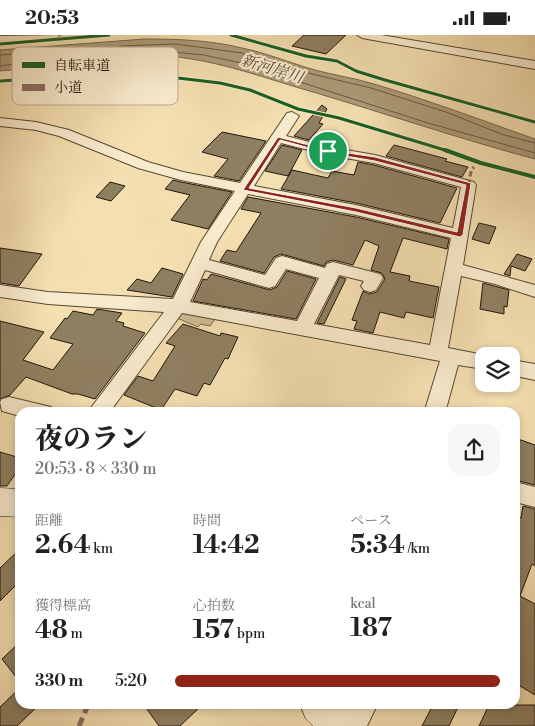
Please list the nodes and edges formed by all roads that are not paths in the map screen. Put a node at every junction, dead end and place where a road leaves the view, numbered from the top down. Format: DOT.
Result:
graph roads {
  1 [pos="55,35"];
  2 [pos="362,35"];
  3 [pos="0,39"];
  4 [pos="535,65"];
  5 [pos="292,116"];
  6 [pos="0,122"];
  7 [pos="278,138"];
  8 [pos="245,189"];
  9 [pos="460,235"];
  10 [pos="199,263"];
  11 [pos="453,268"];
  12 [pos="330,275"];
  13 [pos="370,286"];
  14 [pos="0,291"];
  15 [pos="535,291"];
  16 [pos="177,306"];
  17 [pos="302,329"];
  18 [pos="444,355"];
  19 [pos="475,360"];
  20 [pos="520,369"];
  21 [pos="535,372"];
  22 [pos="9,405"];
  23 [pos="18,407"];
  24 [pos="102,407"];
  25 [pos="435,407"];
  26 [pos="520,493"];
  27 [pos="535,497"];
  28 [pos="324,709"];
  29 [pos="361,709"];
  30 [pos="340,726"];
  31 [pos="351,726"];
  1 -- 3 [label="street"];
  2 -- 4 [label="street"];
  5 -- 7 [label="street"];
  6 -- 8 [label="street"];
  7 -- 8 [label="street"];
  7 -- 9 [label="street"];
  8 -- 9 [label="street"];
  8 -- 10 [label="street"];
  9 -- 11 [label="street"];
  10 -- 12 [label="street"];
  10 -- 16 [label="street"];
  11 -- 15 [label="street"];
  11 -- 18 [label="street"];
  12 -- 13 [label="street"];
  12 -- 17 [label="street"];
  14 -- 16 [label="street"];
  16 -- 17 [label="street"];
  16 -- 24 [label="street"];
  17 -- 18 [label="street"];
  18 -- 19 [label="street"];
  18 -- 25 [label="street"];
  20 -- 21 [label="street"];
  22 -- 23 [label="street"];
  26 -- 27 [label="street"];
  28 -- 30 [label="main road"];
  29 -- 31 [label="street"];
}
